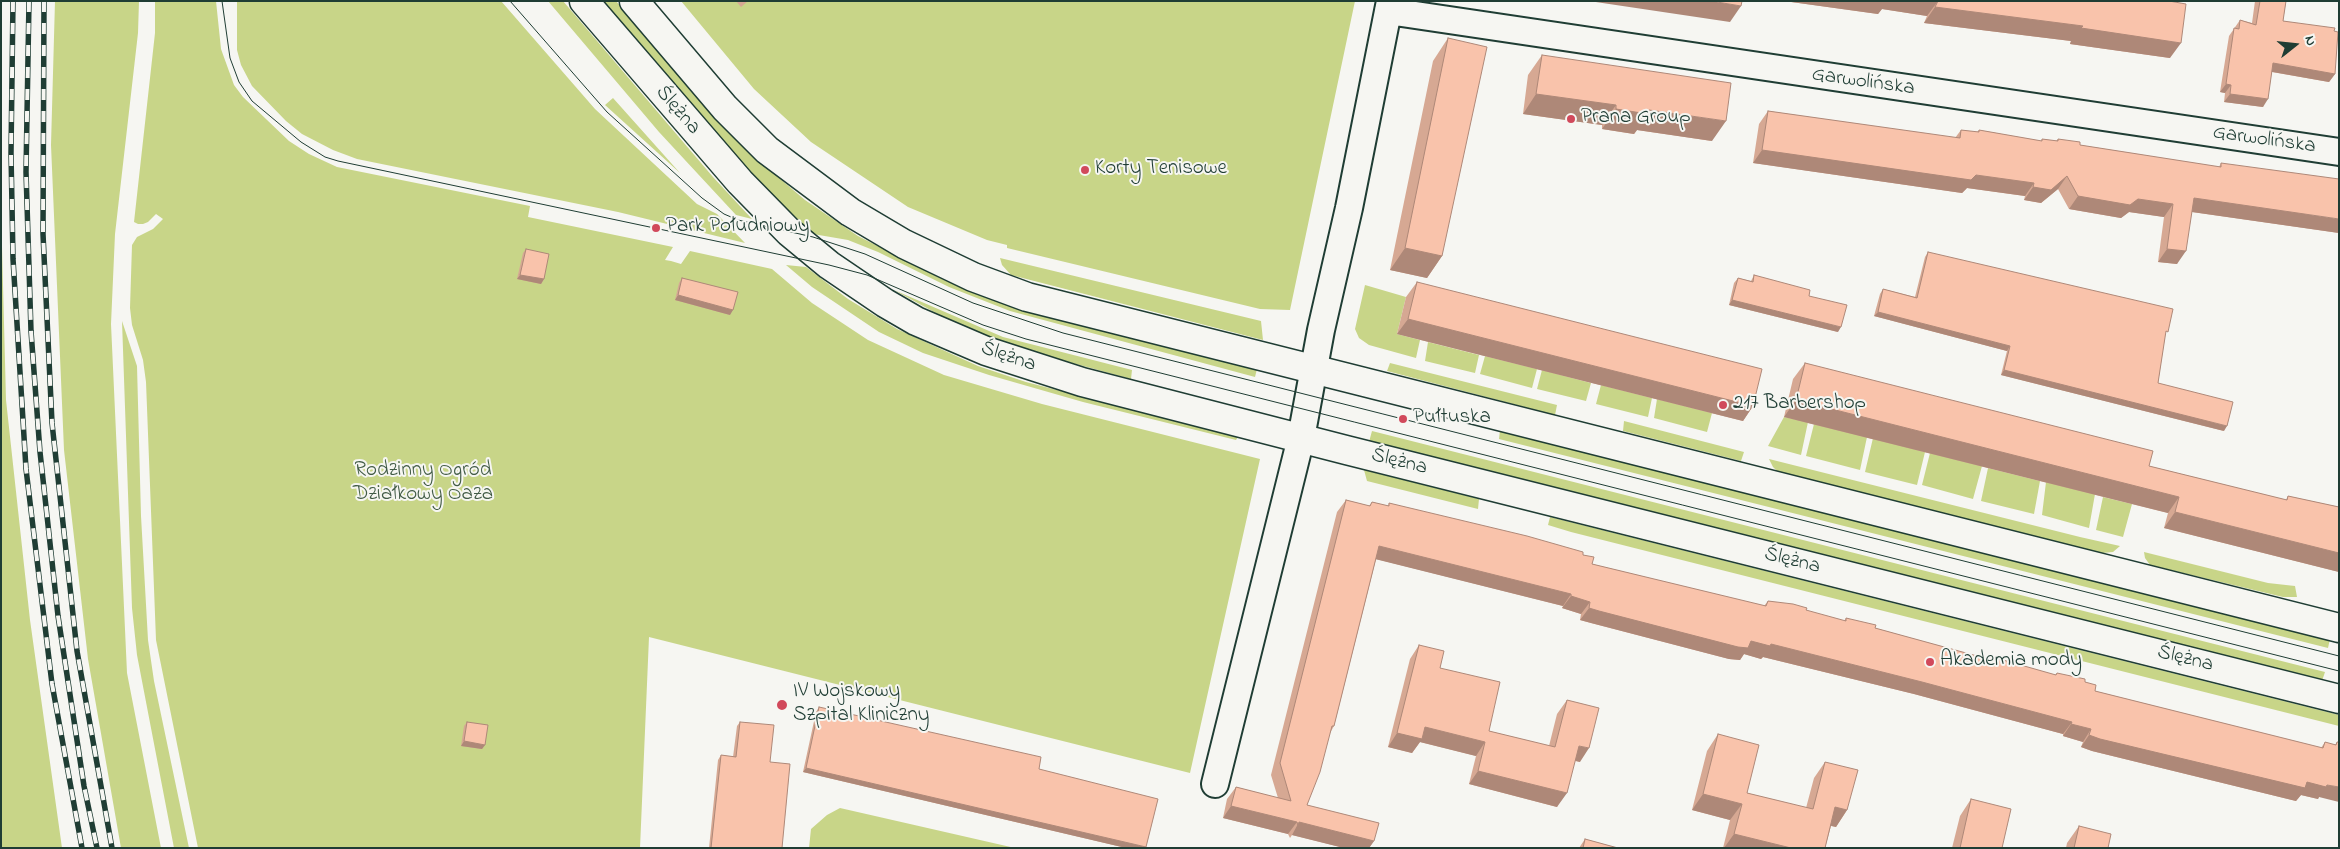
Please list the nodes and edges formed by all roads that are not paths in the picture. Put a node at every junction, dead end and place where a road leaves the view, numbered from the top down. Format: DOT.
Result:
graph roads {
  1 [pos="584,1"];
  2 [pos="634,1"];
  3 [pos="1389,6"];
  4 [pos="2339,152"];
  5 [pos="1314,370"];
  6 [pos="1301,438"];
  7 [pos="2339,628"];
  8 [pos="2339,699"];
  9 [pos="1215,784"];
  1 -- 6 [label="main road, Ślężna"];
  2 -- 5 [label="main road, Ślężna"];
  3 -- 4 [label="street, Garwolińska"];
  3 -- 5 [label="street"];
  5 -- 6 [label="street"];
  5 -- 7 [label="main road, Ślężna"];
  6 -- 8 [label="main road, Ślężna"];
  6 -- 9 [label="street"];
}
